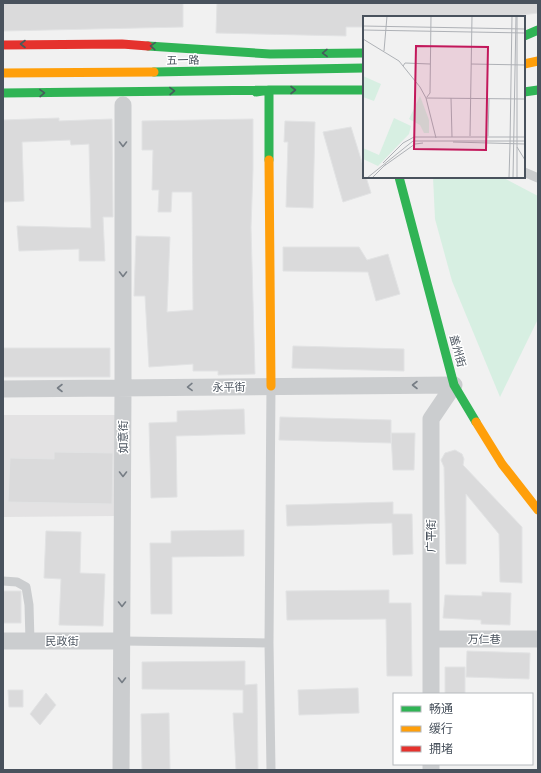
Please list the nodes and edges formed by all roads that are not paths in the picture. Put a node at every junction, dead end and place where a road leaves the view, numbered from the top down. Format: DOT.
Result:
graph roads {
  1 [pos="538,30"];
  2 [pos="525,36"];
  3 [pos="3,45"];
  4 [pos="363,53"];
  5 [pos="270,54"];
  6 [pos="145,55"];
  7 [pos="538,61"];
  8 [pos="525,64"];
  9 [pos="363,68"];
  10 [pos="3,73"];
  11 [pos="269,90"];
  12 [pos="363,90"];
  13 [pos="538,90"];
  14 [pos="525,92"];
  15 [pos="3,93"];
  16 [pos="169,100"];
  17 [pos="123,105"];
  18 [pos="525,172"];
  19 [pos="399,178"];
  20 [pos="538,178"];
  21 [pos="454,385"];
  22 [pos="271,386"];
  23 [pos="123,388"];
  24 [pos="3,389"];
  25 [pos="538,510"];
  26 [pos="3,580"];
  27 [pos="431,639"];
  28 [pos="538,639"];
  29 [pos="3,641"];
  30 [pos="30,641"];
  31 [pos="122,641"];
  32 [pos="269,643"];
  33 [pos="431,693"];
  34 [pos="121,770"];
  35 [pos="271,770"];
  1 -- 2 [label="street"];
  5 -- 3 [label="street, one-way"];
  4 -- 5 [label="street, one-way"];
  5 -- 6 [label="street"];
  7 -- 8 [label="street"];
  9 -- 10 [label="street, 五一路"];
  11 -- 12 [label="street, one-way"];
  15 -- 11 [label="street, one-way"];
  11 -- 16 [label="street"];
  11 -- 22 [label="street"];
  13 -- 14 [label="street"];
  17 -- 23 [label="street, 如意街, one-way"];
  18 -- 20 [label="lane"];
  19 -- 21 [label="street, 盖州街"];
  21 -- 22 [label="street, 永平街, one-way"];
  21 -- 25 [label="street, 盖州街"];
  21 -- 27 [label="street, 广平街"];
  22 -- 23 [label="street, 永平街, one-way"];
  22 -- 32 [label="lane"];
  23 -- 24 [label="street, 永平街, one-way"];
  23 -- 31 [label="street, 如意街, one-way"];
  26 -- 30 [label="lane"];
  27 -- 28 [label="street, 万仁巷"];
  27 -- 33 [label="street, 广平街"];
  29 -- 30 [label="street, 民政街"];
  30 -- 31 [label="street, 民政街"];
  31 -- 32 [label="lane"];
  31 -- 34 [label="street, 如意街, one-way"];
  32 -- 35 [label="lane"];
}
